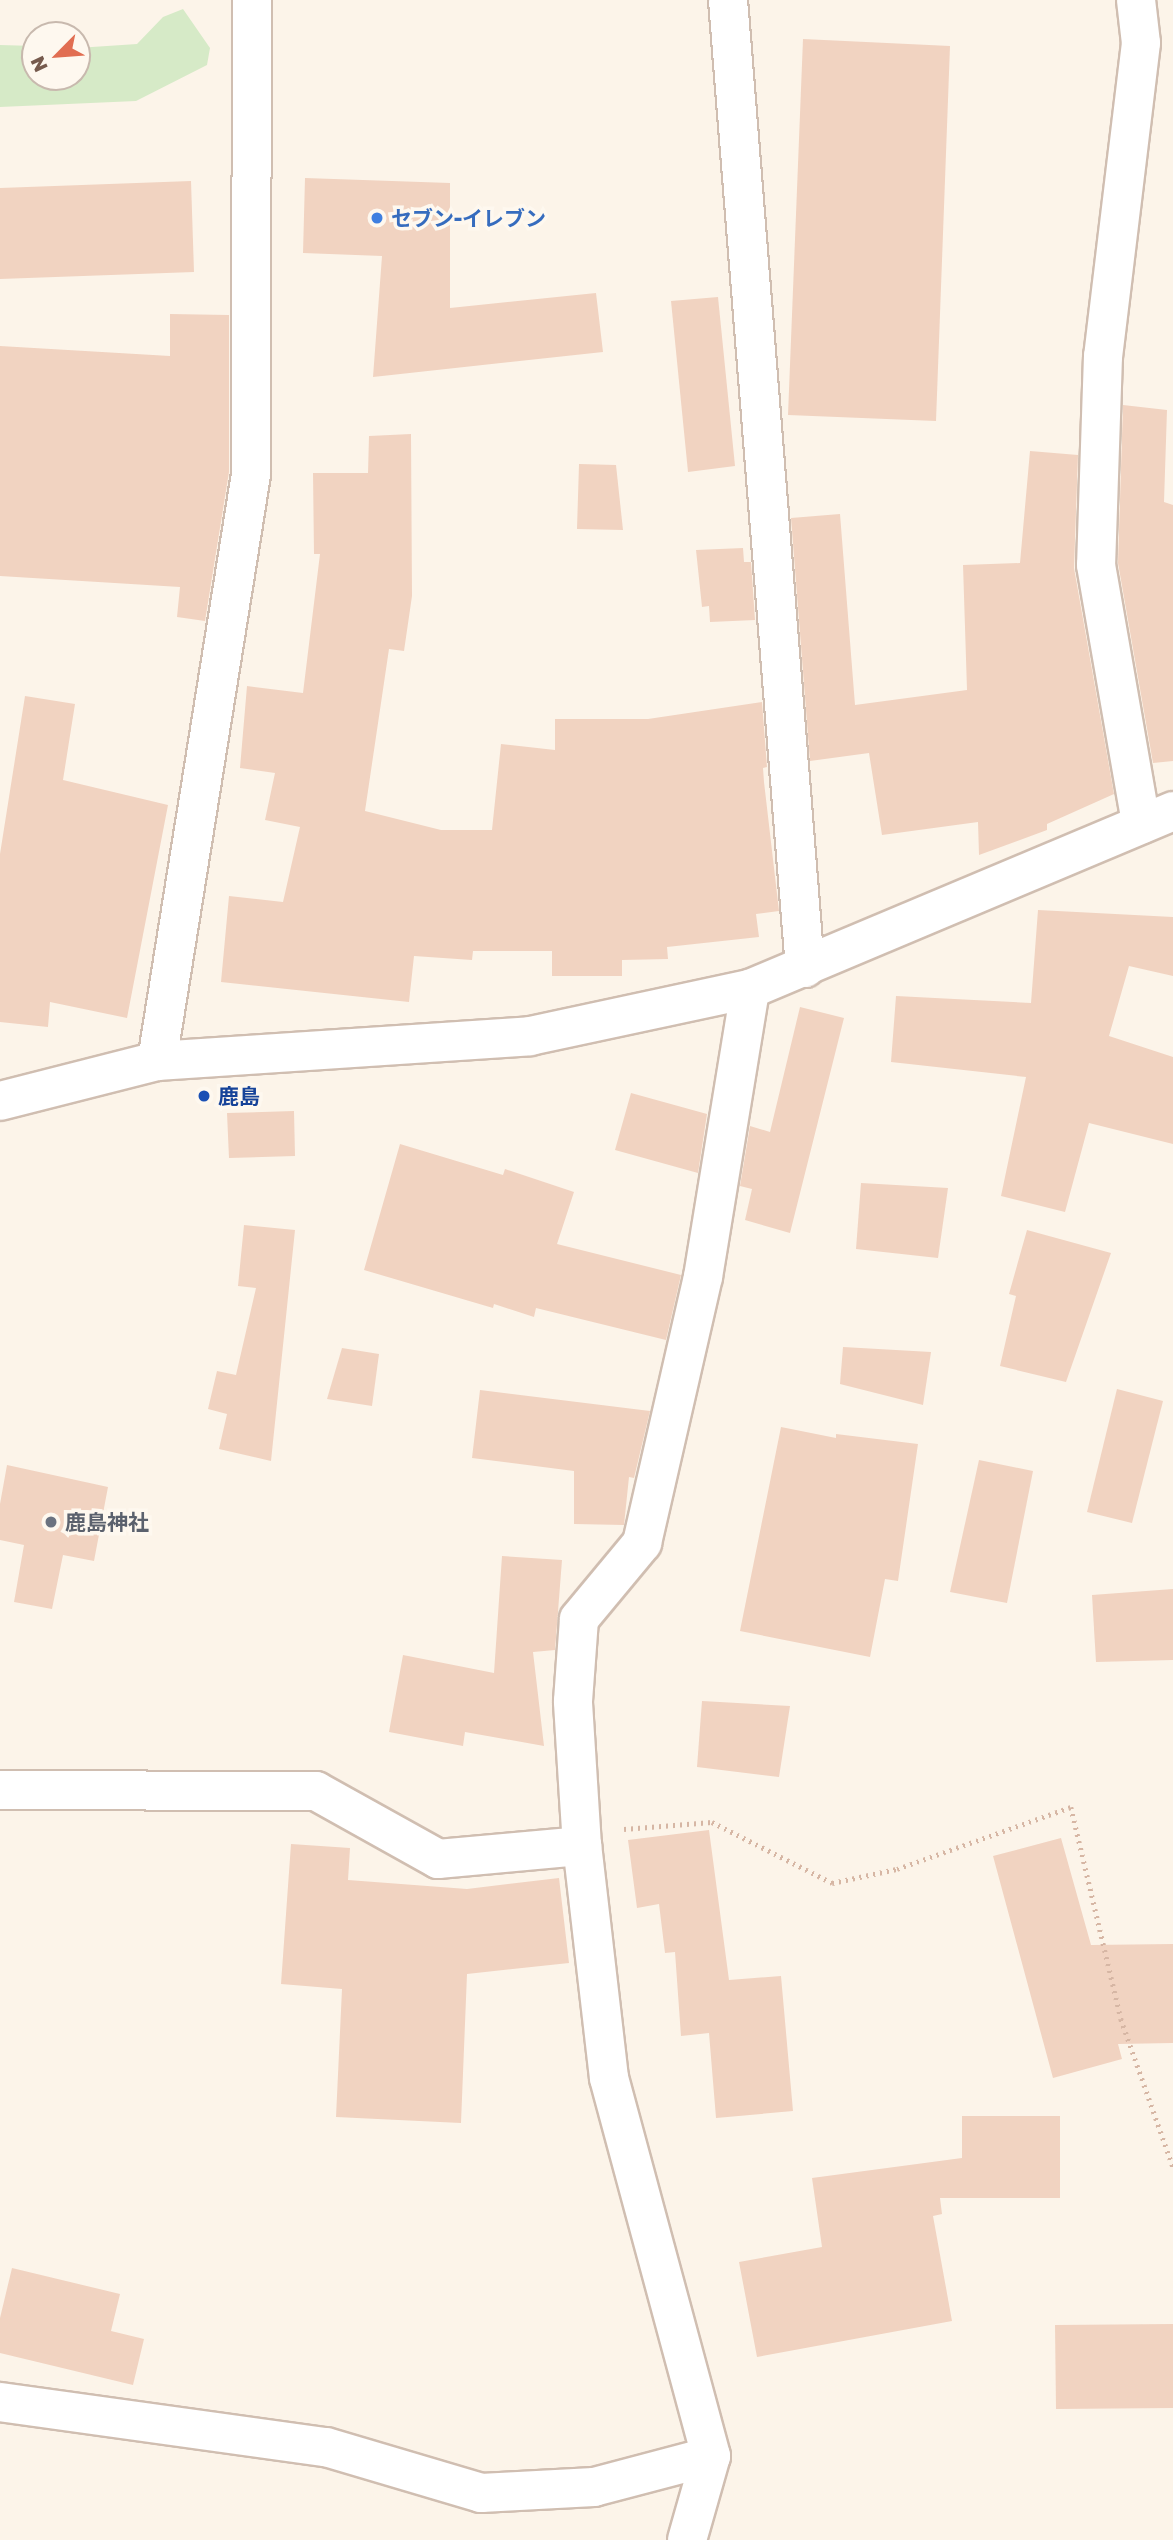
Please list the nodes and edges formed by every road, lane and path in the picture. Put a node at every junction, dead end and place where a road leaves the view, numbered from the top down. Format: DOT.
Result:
graph roads {
  1 [pos="252,0"];
  2 [pos="728,0"];
  3 [pos="1136,0"];
  4 [pos="1157,818"];
  5 [pos="805,968"];
  6 [pos="750,989"];
  7 [pos="157,1061"];
  8 [pos="0,1101"];
  9 [pos="0,1790"];
  10 [pos="582,1839"];
  11 [pos="1173,2167"];
  12 [pos="0,2402"];
  13 [pos="711,2456"];
  14 [pos="687,2540"];
  1 -- 7 [label="street"];
  2 -- 5 [label="street"];
  3 -- 4 [label="street"];
  4 -- 5 [label="street"];
  5 -- 6 [label="street"];
  6 -- 7 [label="street"];
  6 -- 10 [label="street"];
  7 -- 8 [label="street"];
  9 -- 10 [label="street"];
  10 -- 11 [label="path"];
  10 -- 13 [label="street"];
  12 -- 13 [label="street"];
  13 -- 14 [label="street"];
}
